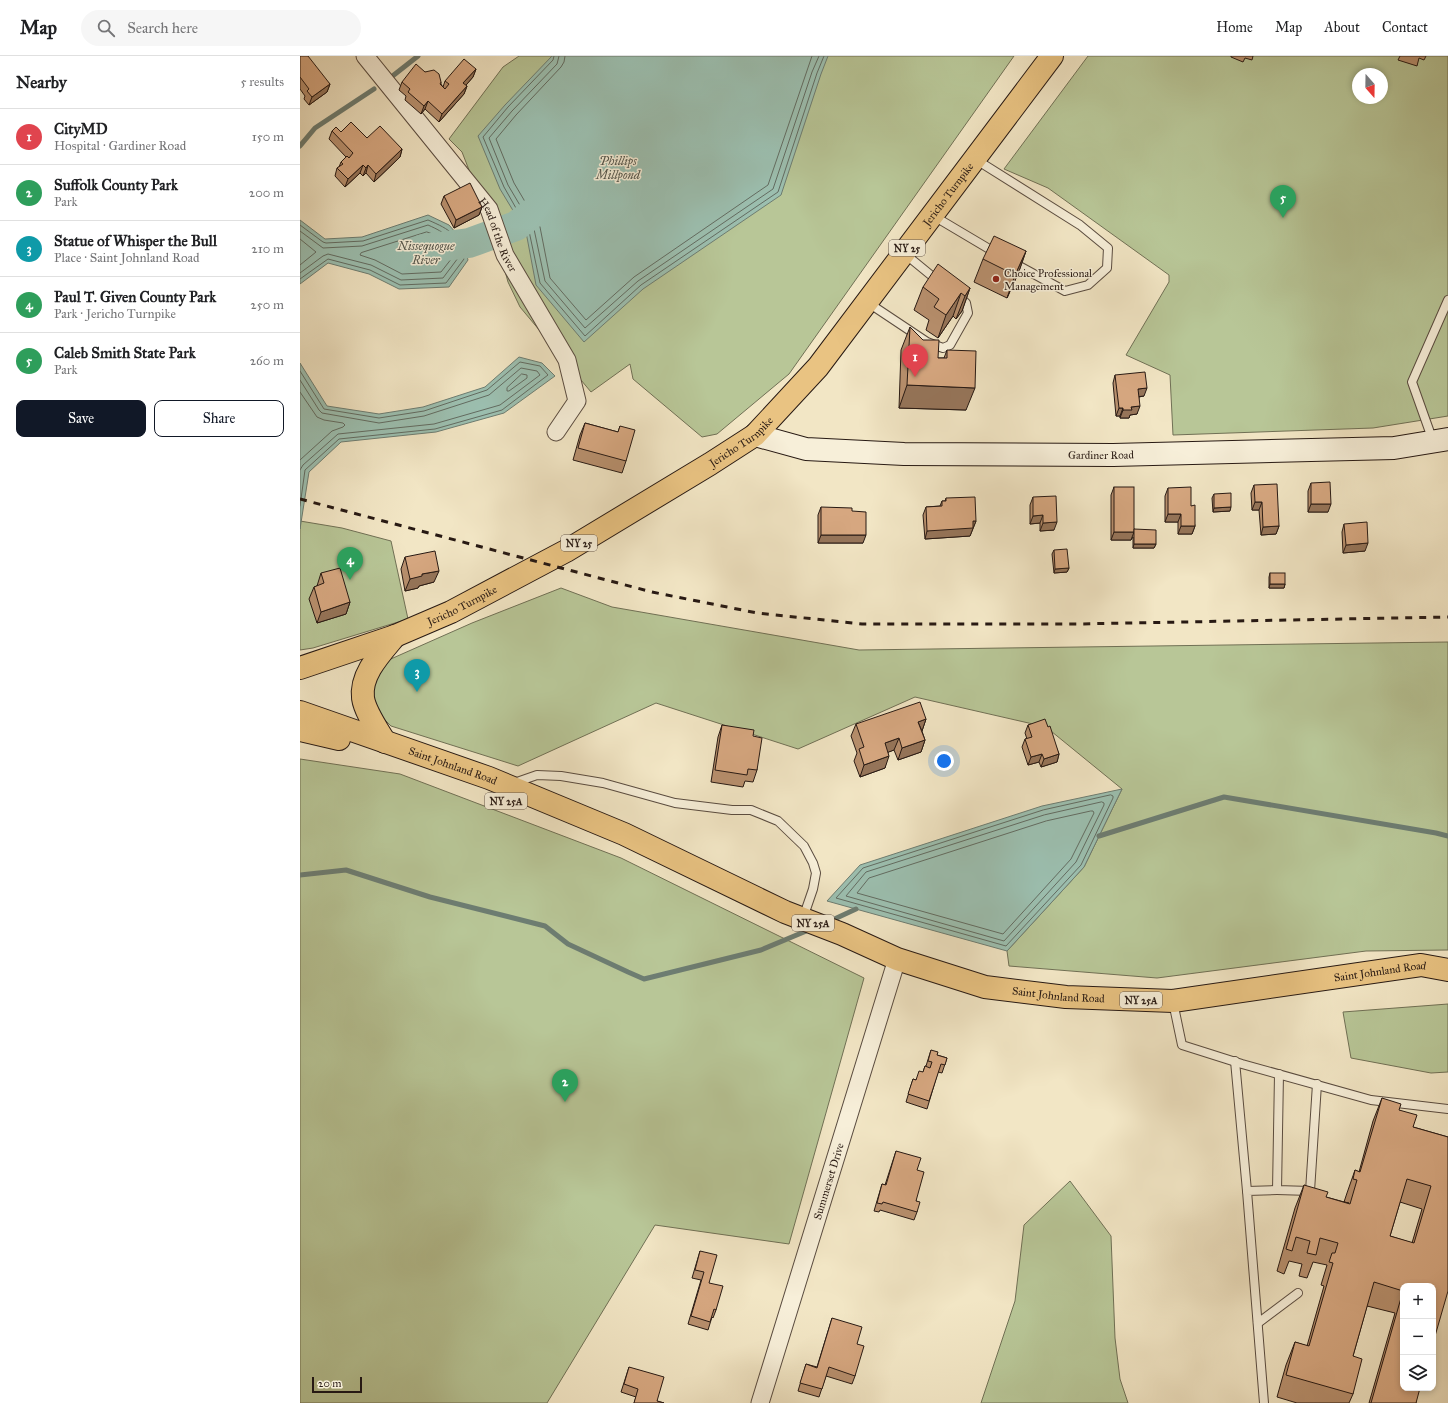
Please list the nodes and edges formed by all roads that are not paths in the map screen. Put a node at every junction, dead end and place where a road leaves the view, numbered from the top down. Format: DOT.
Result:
graph roads {
  1 [pos="365,56"];
  2 [pos="1052,56"];
  3 [pos="974,158"];
  4 [pos="932,215"];
  5 [pos="903,253"];
  6 [pos="1448,300"];
  7 [pos="866,302"];
  8 [pos="556,432"];
  9 [pos="755,435"];
  10 [pos="1441,440"];
  11 [pos="395,636"];
  12 [pos="301,668"];
  13 [pos="301,725"];
  14 [pos="385,742"];
  15 [pos="508,786"];
  16 [pos="712,877"];
  17 [pos="794,916"];
  18 [pos="897,959"];
  19 [pos="1448,970"];
  20 [pos="1173,1001"];
  21 [pos="1235,1061"];
  22 [pos="1279,1074"];
  23 [pos="1317,1084"];
  24 [pos="1448,1109"];
  25 [pos="1277,1190"];
  26 [pos="1247,1191"];
  27 [pos="1298,1293"];
  28 [pos="1258,1323"];
  29 [pos="760,1403"];
  30 [pos="1264,1403"];
  1 -- 8 [label="street, Head of the River"];
  2 -- 3 [label="main road, Jericho Turnpike / NY 25"];
  3 -- 4 [label="main road, Jericho Turnpike / NY 25"];
  3 -- 4 [label="lane"];
  4 -- 5 [label="main road, Jericho Turnpike / NY 25"];
  5 -- 7 [label="main road, Jericho Turnpike / NY 25"];
  5 -- 7 [label="lane"];
  6 -- 10 [label="lane"];
  7 -- 9 [label="main road, Jericho Turnpike / NY 25"];
  9 -- 10 [label="main road, Gardiner Road"];
  9 -- 11 [label="main road, Jericho Turnpike / NY 25"];
  11 -- 12 [label="main road, Jericho Turnpike / NY 25"];
  11 -- 14 [label="main road"];
  13 -- 14 [label="main road, Saint Johnland Road / NY 25A"];
  13 -- 16 [label="main road, Saint Johnland Road / NY 25A"];
  14 -- 15 [label="main road, Saint Johnland Road / NY 25A"];
  15 -- 16 [label="main road, Saint Johnland Road / NY 25A"];
  15 -- 17 [label="lane"];
  16 -- 17 [label="main road, Saint Johnland Road / NY 25A"];
  17 -- 18 [label="main road, Saint Johnland Road / NY 25A"];
  18 -- 20 [label="main road, Saint Johnland Road / NY 25A"];
  18 -- 29 [label="street, Summerset Drive"];
  19 -- 20 [label="main road, Saint Johnland Road / NY 25A"];
  20 -- 21 [label="lane"];
  21 -- 22 [label="lane"];
  21 -- 26 [label="lane"];
  22 -- 23 [label="lane"];
  22 -- 25 [label="lane"];
  23 -- 24 [label="lane"];
  23 -- 25 [label="lane"];
  25 -- 26 [label="lane"];
  26 -- 28 [label="lane"];
  27 -- 28 [label="lane"];
  28 -- 30 [label="lane"];
}
